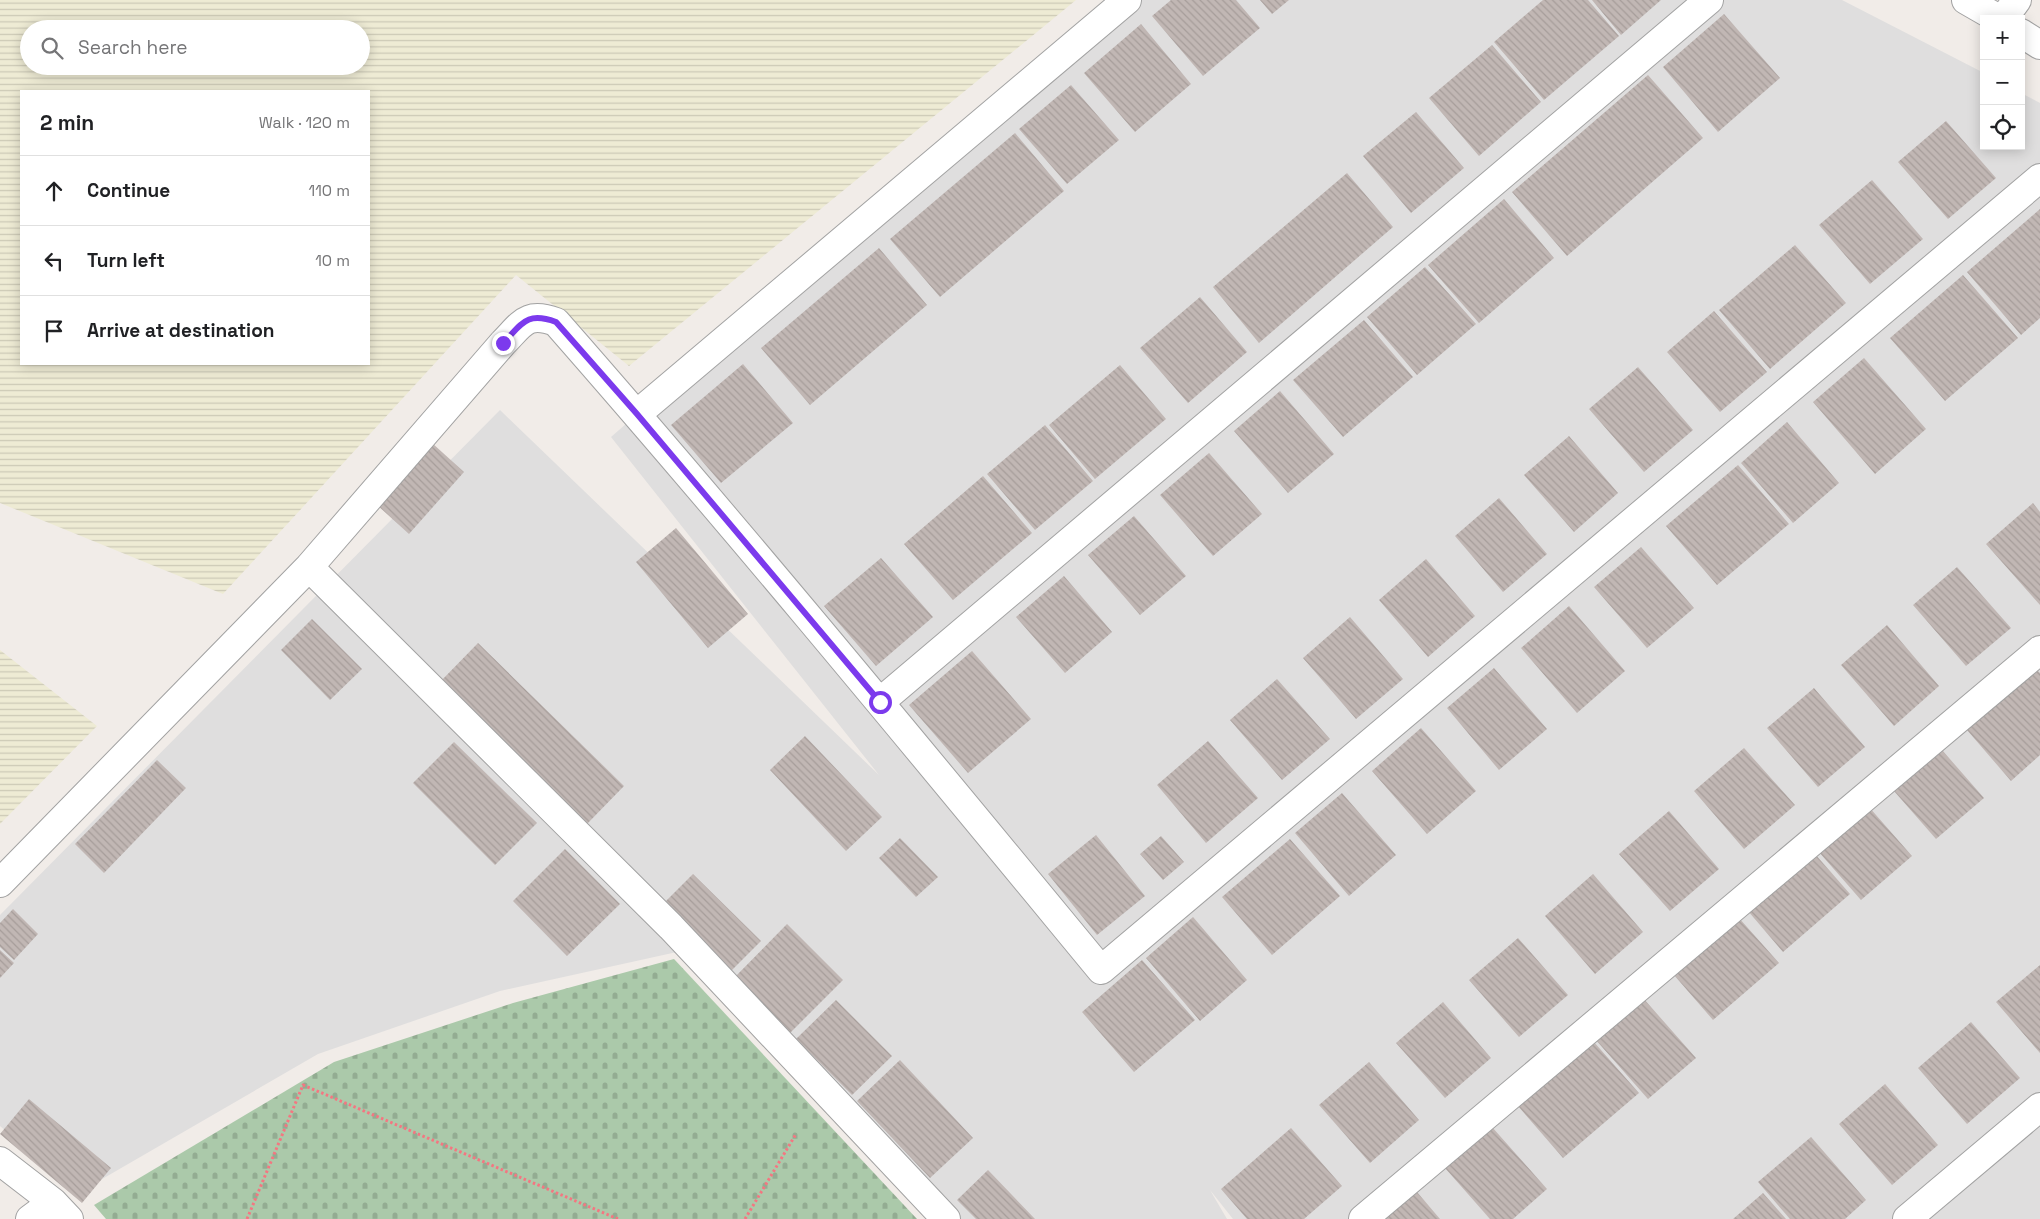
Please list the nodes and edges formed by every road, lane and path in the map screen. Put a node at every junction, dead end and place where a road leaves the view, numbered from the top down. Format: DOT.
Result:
graph roads {
  1 [pos="1126,0"];
  2 [pos="1709,0"];
  3 [pos="1966,0"];
  4 [pos="2017,0"];
  5 [pos="1991,15"];
  6 [pos="2006,15"];
  7 [pos="2025,36"];
  8 [pos="2040,45"];
  9 [pos="2040,178"];
  10 [pos="637,414"];
  11 [pos="309,567"];
  12 [pos="2040,650"];
  13 [pos="880,702"];
  14 [pos="0,883"];
  15 [pos="2040,1107"];
  16 [pos="796,1134"];
  17 [pos="0,1161"];
  18 [pos="61,1211"];
  19 [pos="30,1219"];
  20 [pos="247,1219"];
  21 [pos="618,1219"];
  22 [pos="745,1219"];
  23 [pos="946,1219"];
  24 [pos="1363,1219"];
  25 [pos="1906,1219"];
  1 -- 10 [label="street"];
  2 -- 13 [label="street"];
  3 -- 5 [label="street"];
  4 -- 6 [label="street"];
  7 -- 8 [label="street"];
  9 -- 13 [label="street"];
  10 -- 11 [label="street"];
  10 -- 13 [label="street"];
  11 -- 14 [label="street"];
  11 -- 23 [label="street"];
  12 -- 24 [label="street"];
  15 -- 25 [label="street"];
  16 -- 22 [label="path"];
  17 -- 18 [label="street"];
  18 -- 19 [label="street"];
  20 -- 21 [label="path"];
}
